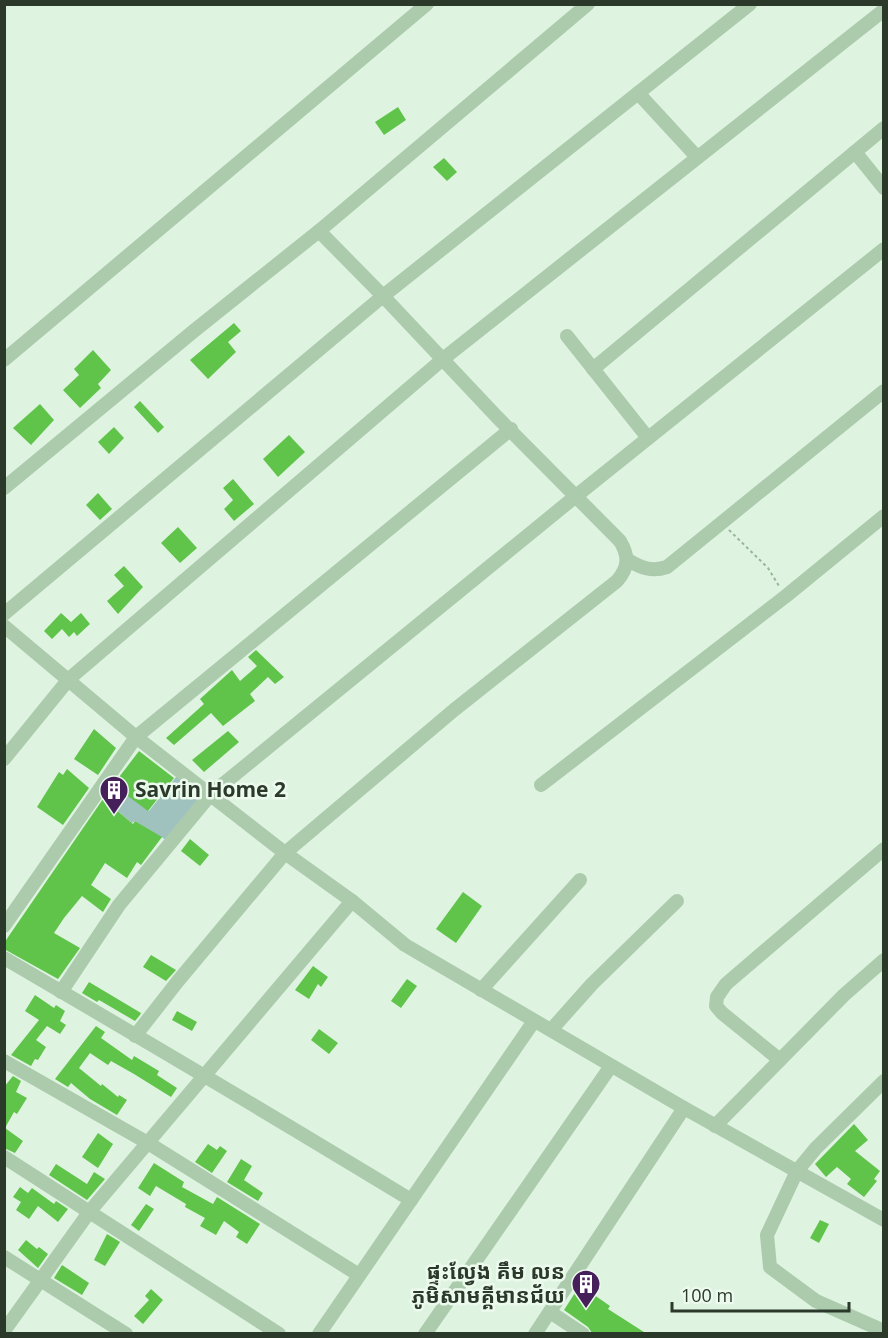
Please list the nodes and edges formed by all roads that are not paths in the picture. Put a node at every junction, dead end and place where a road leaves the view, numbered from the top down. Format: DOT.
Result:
graph roads {
  1 [pos="428,4"];
  2 [pos="750,4"];
  3 [pos="581,7"];
  4 [pos="884,10"];
  5 [pos="638,93"];
  6 [pos="884,128"];
  7 [pos="855,152"];
  8 [pos="697,157"];
  9 [pos="884,188"];
  10 [pos="319,231"];
  11 [pos="884,249"];
  12 [pos="383,296"];
  13 [pos="567,336"];
  14 [pos="443,359"];
  15 [pos="4,360"];
  16 [pos="593,369"];
  17 [pos="884,391"];
  18 [pos="511,429"];
  19 [pos="648,438"];
  20 [pos="4,488"];
  21 [pos="576,496"];
  22 [pos="884,516"];
  23 [pos="628,560"];
  24 [pos="4,614"];
  25 [pos="4,626"];
  26 [pos="69,679"];
  27 [pos="136,737"];
  28 [pos="4,759"];
  29 [pos="540,785"];
  30 [pos="211,794"];
  31 [pos="884,849"];
  32 [pos="285,853"];
  33 [pos="580,880"];
  34 [pos="352,901"];
  35 [pos="677,901"];
  36 [pos="4,926"];
  37 [pos="4,958"];
  38 [pos="884,960"];
  39 [pos="482,990"];
  40 [pos="62,992"];
  41 [pos="534,1021"];
  42 [pos="551,1030"];
  43 [pos="135,1036"];
  44 [pos="780,1060"];
  45 [pos="4,1061"];
  46 [pos="611,1066"];
  47 [pos="204,1074"];
  48 [pos="884,1081"];
  49 [pos="684,1108"];
  50 [pos="715,1126"];
  51 [pos="148,1143"];
  52 [pos="4,1157"];
  53 [pos="797,1171"];
  54 [pos="411,1200"];
  55 [pos="90,1211"];
  56 [pos="882,1216"];
  57 [pos="4,1257"];
  58 [pos="359,1275"];
  59 [pos="41,1280"];
  60 [pos="550,1312"];
  61 [pos="4,1331"];
  62 [pos="884,1331"];
  63 [pos="126,1334"];
  64 [pos="279,1334"];
  65 [pos="319,1334"];
  66 [pos="425,1334"];
  67 [pos="535,1334"];
  68 [pos="583,1334"];
  1 -- 15 [label="street"];
  2 -- 5 [label="street"];
  3 -- 10 [label="street"];
  4 -- 8 [label="street"];
  5 -- 8 [label="street"];
  5 -- 12 [label="street"];
  6 -- 7 [label="street"];
  7 -- 9 [label="street"];
  7 -- 16 [label="street"];
  8 -- 14 [label="street"];
  10 -- 12 [label="street"];
  10 -- 20 [label="street"];
  11 -- 19 [label="street"];
  12 -- 14 [label="street"];
  12 -- 24 [label="street"];
  13 -- 16 [label="street"];
  14 -- 18 [label="street"];
  14 -- 26 [label="street"];
  16 -- 19 [label="street"];
  17 -- 23 [label="street"];
  18 -- 21 [label="street"];
  18 -- 27 [label="street"];
  19 -- 21 [label="street"];
  21 -- 23 [label="street"];
  21 -- 30 [label="street"];
  22 -- 29 [label="street"];
  23 -- 32 [label="street"];
  25 -- 26 [label="street"];
  26 -- 27 [label="street"];
  26 -- 28 [label="street"];
  27 -- 30 [label="street"];
  27 -- 36 [label="street"];
  30 -- 32 [label="street"];
  30 -- 40 [label="street"];
  31 -- 44 [label="street"];
  32 -- 34 [label="street"];
  32 -- 43 [label="street"];
  33 -- 39 [label="street"];
  34 -- 39 [label="street"];
  34 -- 47 [label="street"];
  35 -- 42 [label="street"];
  37 -- 40 [label="street"];
  38 -- 44 [label="street"];
  39 -- 41 [label="street"];
  40 -- 43 [label="street"];
  41 -- 42 [label="street"];
  41 -- 54 [label="street"];
  42 -- 46 [label="street"];
  43 -- 47 [label="street"];
  44 -- 50 [label="street"];
  45 -- 51 [label="street"];
  46 -- 49 [label="street"];
  46 -- 66 [label="street"];
  47 -- 51 [label="street"];
  47 -- 54 [label="street"];
  48 -- 53 [label="street"];
  49 -- 50 [label="street"];
  49 -- 60 [label="street"];
  50 -- 53 [label="street"];
  51 -- 55 [label="street"];
  51 -- 58 [label="street"];
  52 -- 55 [label="street"];
  53 -- 56 [label="street"];
  53 -- 62 [label="street"];
  54 -- 58 [label="street"];
  55 -- 59 [label="street"];
  55 -- 64 [label="street"];
  57 -- 59 [label="street"];
  58 -- 65 [label="street"];
  59 -- 61 [label="street"];
  59 -- 63 [label="street"];
  60 -- 67 [label="street"];
  60 -- 68 [label="street"];
}
